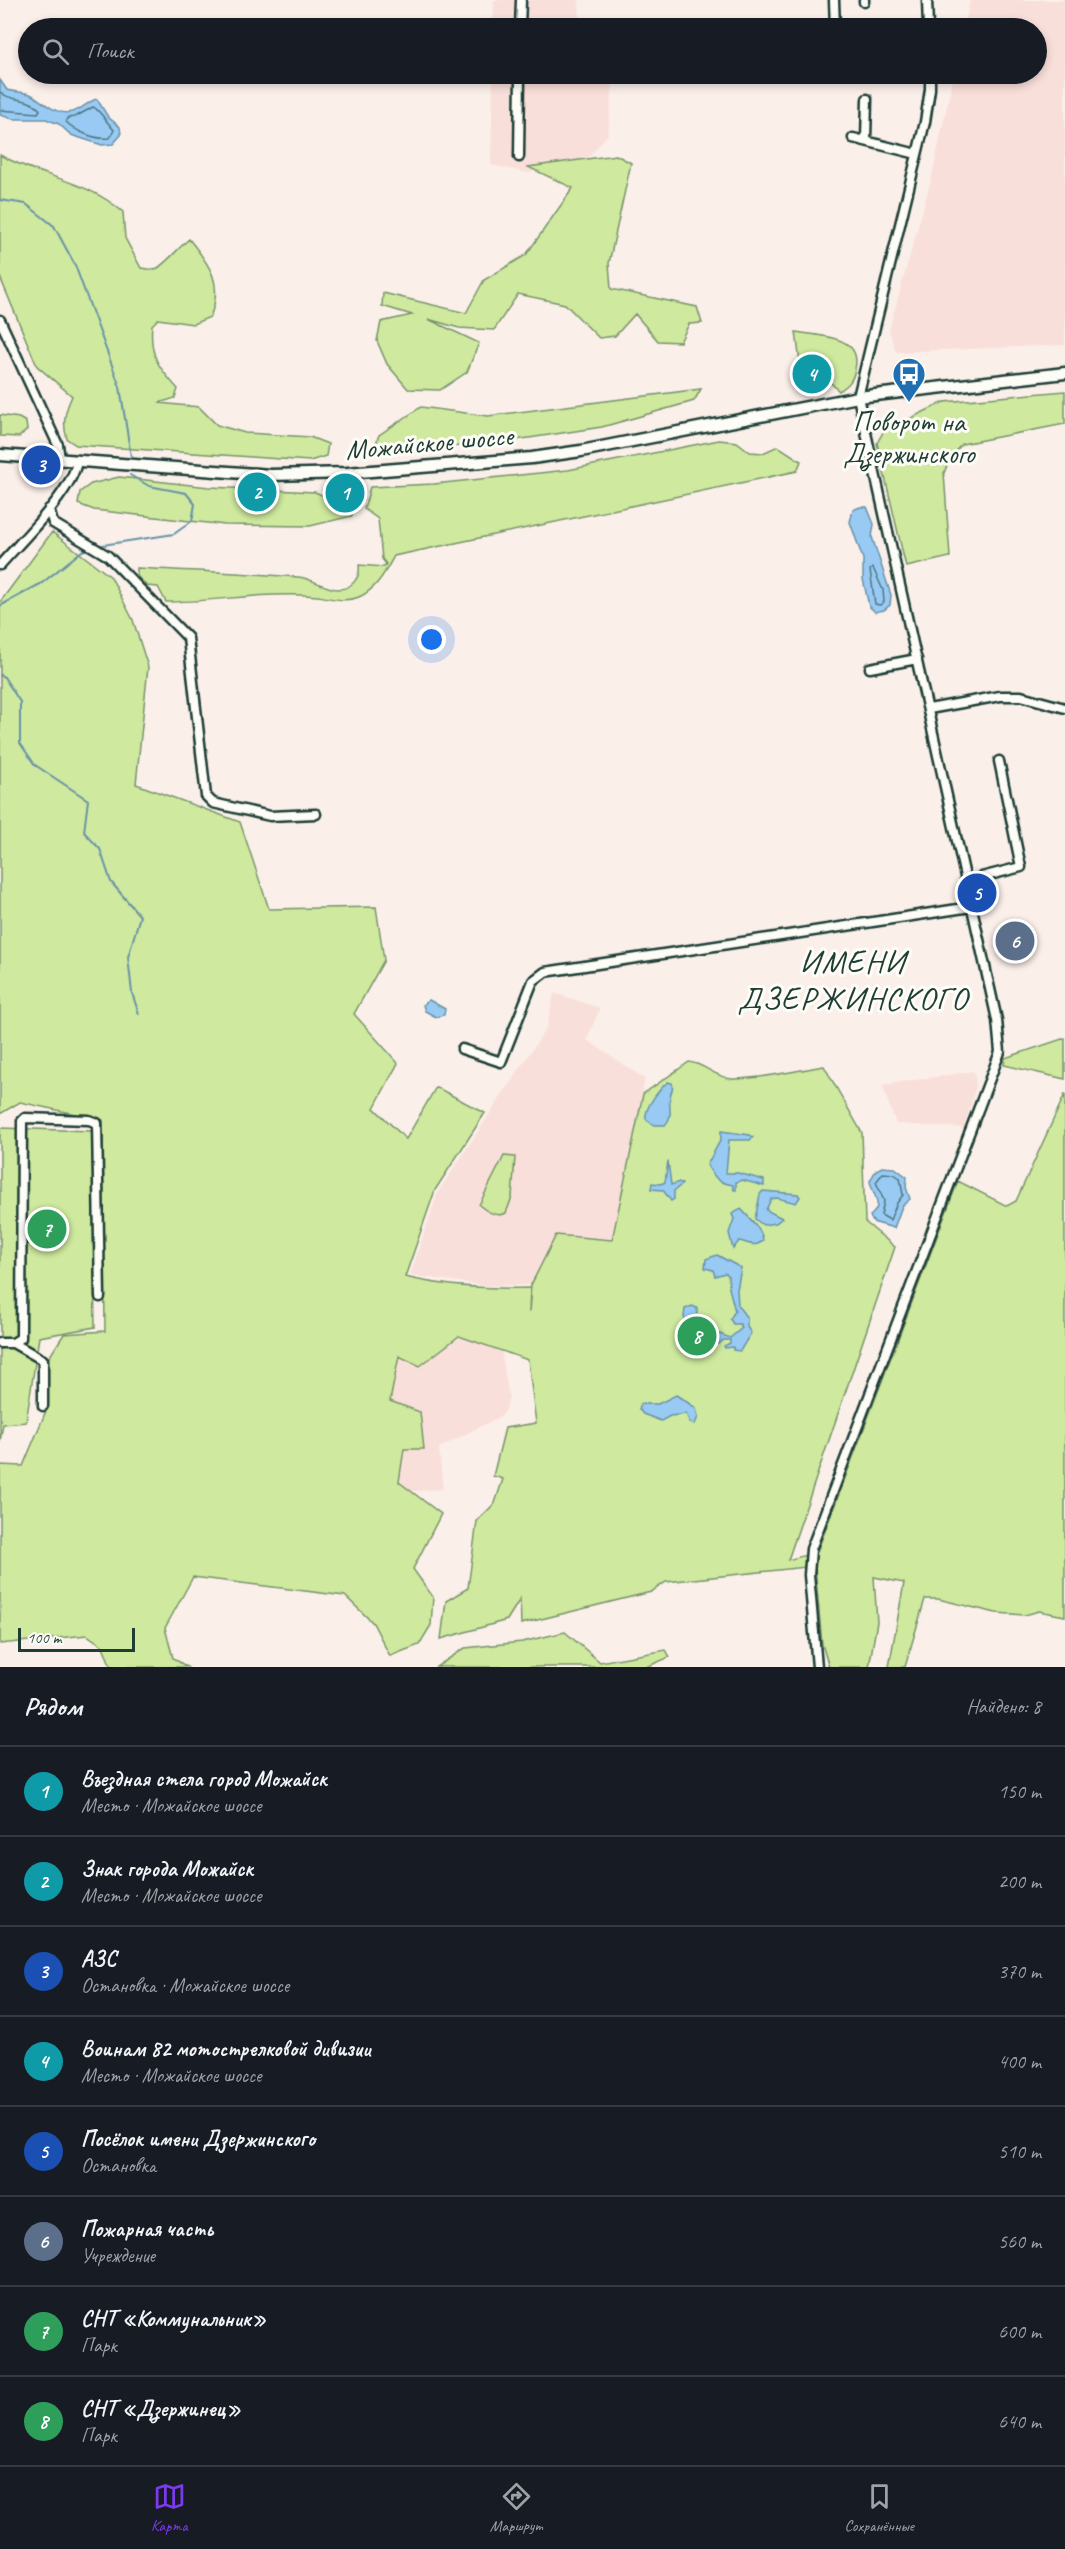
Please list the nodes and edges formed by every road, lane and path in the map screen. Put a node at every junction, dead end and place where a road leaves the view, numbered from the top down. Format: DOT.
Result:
graph roads {
  1 [pos="521,0"];
  2 [pos="834,0"];
  3 [pos="927,0"];
  4 [pos="520,18"];
  5 [pos="835,18"];
  6 [pos="928,18"];
  7 [pos="520,84"];
  8 [pos="929,84"];
  9 [pos="867,99"];
  10 [pos="853,138"];
  11 [pos="866,140"];
  12 [pos="917,154"];
  13 [pos="519,157"];
  14 [pos="0,320"];
  15 [pos="1065,373"];
  16 [pos="858,398"];
  17 [pos="0,455"];
  18 [pos="60,459"];
  19 [pos="77,461"];
  20 [pos="49,509"];
  21 [pos="0,565"];
  22 [pos="917,659"];
  23 [pos="870,668"];
  24 [pos="1065,708"];
  25 [pos="929,709"];
  26 [pos="999,761"];
  27 [pos="316,814"];
  28 [pos="966,881"];
  29 [pos="972,907"];
  30 [pos="462,1049"];
  31 [pos="100,1298"];
  32 [pos="0,1343"];
  33 [pos="13,1343"];
  34 [pos="43,1406"];
  35 [pos="817,1667"];
  1 -- 4 [label="street"];
  2 -- 5 [label="street"];
  3 -- 6 [label="street"];
  7 -- 13 [label="street"];
  8 -- 12 [label="street"];
  9 -- 11 [label="street"];
  10 -- 11 [label="street"];
  11 -- 12 [label="street"];
  12 -- 16 [label="street"];
  14 -- 18 [label="street"];
  15 -- 16 [label="main road, Можайское шоссе"];
  16 -- 19 [label="main road, Можайское шоссе"];
  16 -- 22 [label="street"];
  17 -- 18 [label="main road, Можайское шоссе"];
  18 -- 19 [label="main road, Можайское шоссе"];
  19 -- 20 [label="street"];
  20 -- 21 [label="street"];
  20 -- 27 [label="street"];
  22 -- 23 [label="street"];
  22 -- 25 [label="street"];
  24 -- 25 [label="street"];
  25 -- 28 [label="street"];
  26 -- 28 [label="street"];
  28 -- 29 [label="street"];
  29 -- 30 [label="street"];
  29 -- 35 [label="street"];
  31 -- 33 [label="street"];
  32 -- 33 [label="street"];
  33 -- 34 [label="street"];
}
